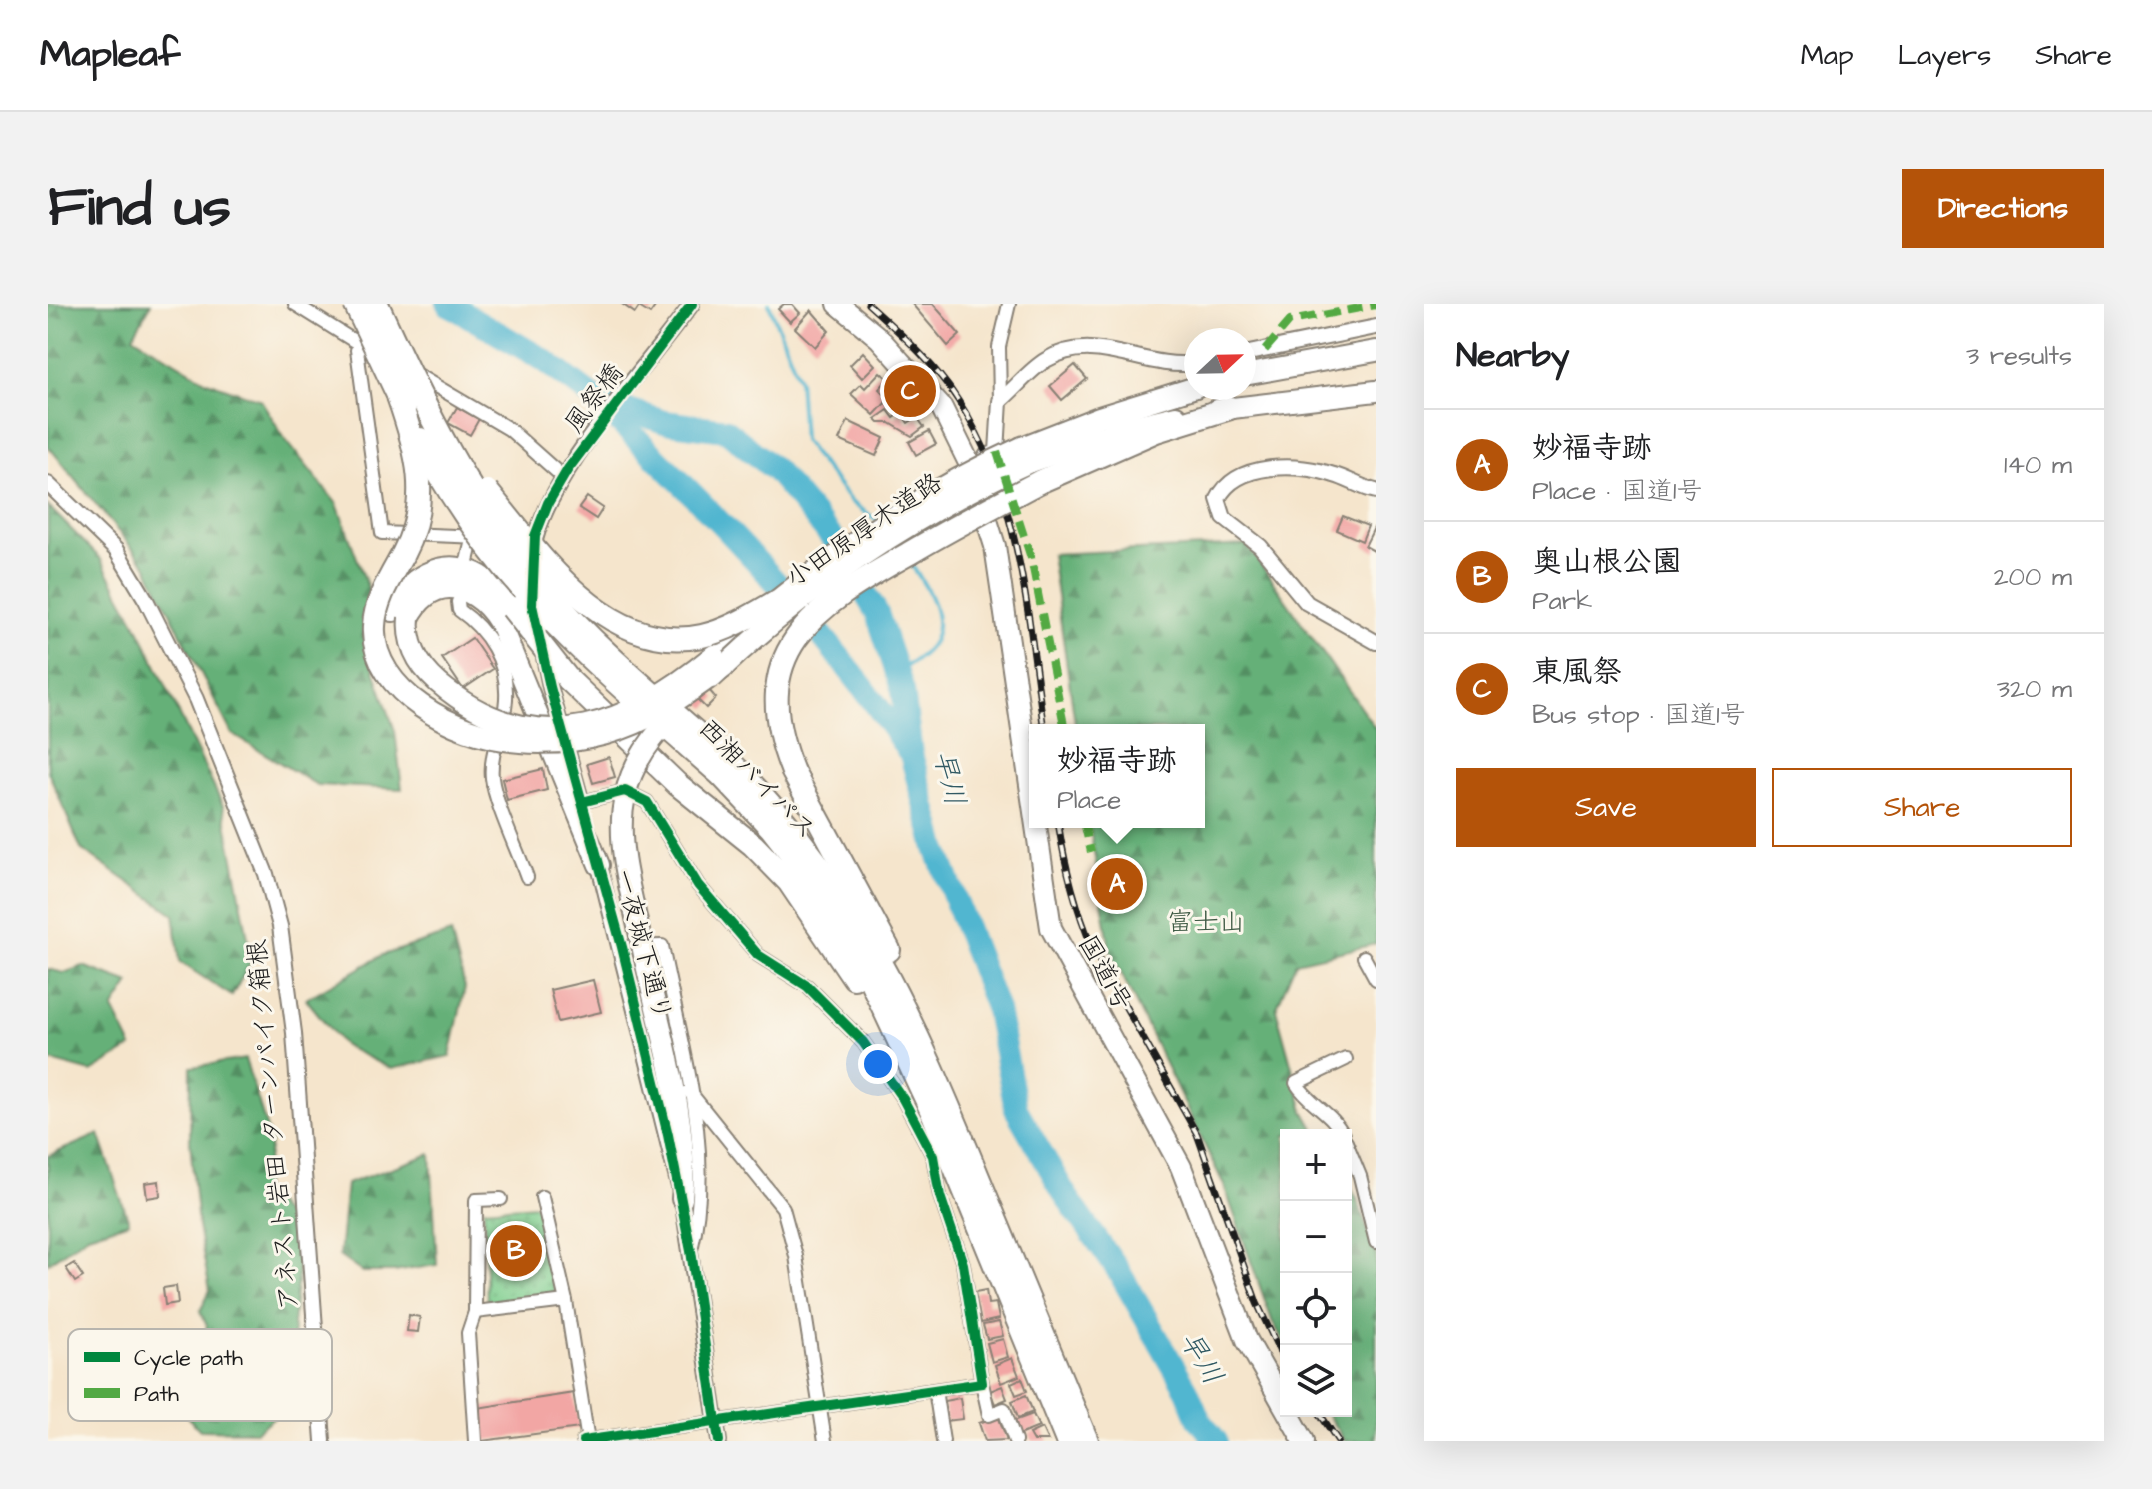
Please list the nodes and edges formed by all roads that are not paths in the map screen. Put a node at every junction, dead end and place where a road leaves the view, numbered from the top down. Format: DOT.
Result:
graph roads {
  1 [pos="295,304"];
  2 [pos="355,304"];
  3 [pos="377,304"];
  4 [pos="692,304"];
  5 [pos="838,304"];
  6 [pos="1009,304"];
  7 [pos="1376,327"];
  8 [pos="360,346"];
  9 [pos="1376,351"];
  10 [pos="1256,352"];
  11 [pos="1184,363"];
  12 [pos="1256,373"];
  13 [pos="1184,391"];
  14 [pos="1376,391"];
  15 [pos="398,396"];
  16 [pos="1000,401"];
  17 [pos="1230,408"];
  18 [pos="429,409"];
  19 [pos="969,463"];
  20 [pos="1029,464"];
  21 [pos="565,473"];
  22 [pos="48,484"];
  23 [pos="1376,491"];
  24 [pos="473,536"];
  25 [pos="533,553"];
  26 [pos="467,561"];
  27 [pos="458,602"];
  28 [pos="775,602"];
  29 [pos="401,614"];
  30 [pos="1376,642"];
  31 [pos="723,667"];
  32 [pos="506,725"];
  33 [pos="726,769"];
  34 [pos="1029,778"];
  35 [pos="582,802"];
  36 [pos="1036,828"];
  37 [pos="599,865"];
  38 [pos="527,877"];
  39 [pos="622,947"];
  40 [pos="1364,957"];
  41 [pos="1376,979"];
  42 [pos="1346,1059"];
  43 [pos="932,1063"];
  44 [pos="689,1091"];
  45 [pos="933,1114"];
  46 [pos="1340,1129"];
  47 [pos="1352,1157"];
  48 [pos="542,1197"];
  49 [pos="501,1199"];
  50 [pos="682,1199"];
  51 [pos="1372,1206"];
  52 [pos="1376,1242"];
  53 [pos="691,1251"];
  54 [pos="566,1301"];
  55 [pos="475,1312"];
  56 [pos="315,1329"];
  57 [pos="982,1383"];
  58 [pos="935,1390"];
  59 [pos="820,1406"];
  60 [pos="716,1420"];
  61 [pos="322,1421"];
  62 [pos="323,1441"];
  63 [pos="475,1441"];
  64 [pos="586,1441"];
  65 [pos="719,1441"];
  66 [pos="825,1441"];
  67 [pos="943,1441"];
  68 [pos="1015,1441"];
  69 [pos="1067,1441"];
  70 [pos="1087,1441"];
  71 [pos="1304,1441"];
  1 -- 8 [label="street"];
  2 -- 15 [label="highway, 西湘バイパス, bridge"];
  3 -- 18 [label="highway, 西湘バイパス, bridge"];
  4 -- 21 [label="street, 風祭橋"];
  5 -- 19 [label="highway, 国道1号"];
  6 -- 16 [label="street"];
  7 -- 10 [label="street"];
  8 -- 21 [label="street"];
  8 -- 24 [label="street"];
  9 -- 12 [label="highway"];
  11 -- 16 [label="street"];
  13 -- 20 [label="highway, 小田原厚木道路"];
  14 -- 17 [label="highway"];
  15 -- 31 [label="highway, bridge"];
  15 -- 33 [label="highway, 西湘バイパス, bridge"];
  16 -- 19 [label="street"];
  17 -- 20 [label="highway"];
  18 -- 28 [label="highway, bridge"];
  18 -- 33 [label="highway, 西湘バイパス, bridge"];
  19 -- 34 [label="highway, 国道1号"];
  20 -- 28 [label="highway, 小田原厚木道路, bridge"];
  20 -- 31 [label="highway, 小田原厚木道路, bridge"];
  20 -- 43 [label="highway, bridge"];
  21 -- 25 [label="street, 一夜城下通り"];
  22 -- 56 [label="street, アネスト岩田 ターンパイク箱根"];
  23 -- 30 [label="street"];
  24 -- 25 [label="street"];
  24 -- 26 [label="street"];
  25 -- 35 [label="street, 一夜城下通り"];
  27 -- 38 [label="street"];
  28 -- 32 [label="highway, 小田原厚木道路, bridge"];
  29 -- 32 [label="highway"];
  29 -- 37 [label="highway"];
  29 -- 45 [label="highway, bridge"];
  31 -- 50 [label="highway, 小田原厚木道路, bridge"];
  33 -- 43 [label="highway, 西湘バイパス"];
  33 -- 45 [label="highway, 西湘バイパス"];
  35 -- 37 [label="street, 一夜城下通り"];
  35 -- 57 [label="street"];
  36 -- 71 [label="highway, 国道1号"];
  37 -- 39 [label="street, 一夜城下通り"];
  39 -- 44 [label="street"];
  39 -- 50 [label="street, 一夜城下通り"];
  40 -- 41 [label="street"];
  42 -- 46 [label="street"];
  43 -- 70 [label="highway, 西湘バイパス"];
  44 -- 53 [label="street"];
  44 -- 59 [label="street"];
  45 -- 69 [label="highway, 西湘バイパス"];
  47 -- 51 [label="street"];
  48 -- 54 [label="street"];
  49 -- 55 [label="street"];
  50 -- 53 [label="street, 一夜城下通り"];
  51 -- 52 [label="street"];
  53 -- 60 [label="street, 一夜城下通り"];
  54 -- 55 [label="street"];
  54 -- 64 [label="street"];
  55 -- 63 [label="street"];
  57 -- 58 [label="street"];
  57 -- 68 [label="street"];
  58 -- 59 [label="street"];
  58 -- 67 [label="street"];
  59 -- 60 [label="street"];
  59 -- 66 [label="street"];
  60 -- 64 [label="street"];
  60 -- 65 [label="street, 一夜城下通り"];
  61 -- 62 [label="street, アネスト岩田 ターンパイク箱根"];
}
